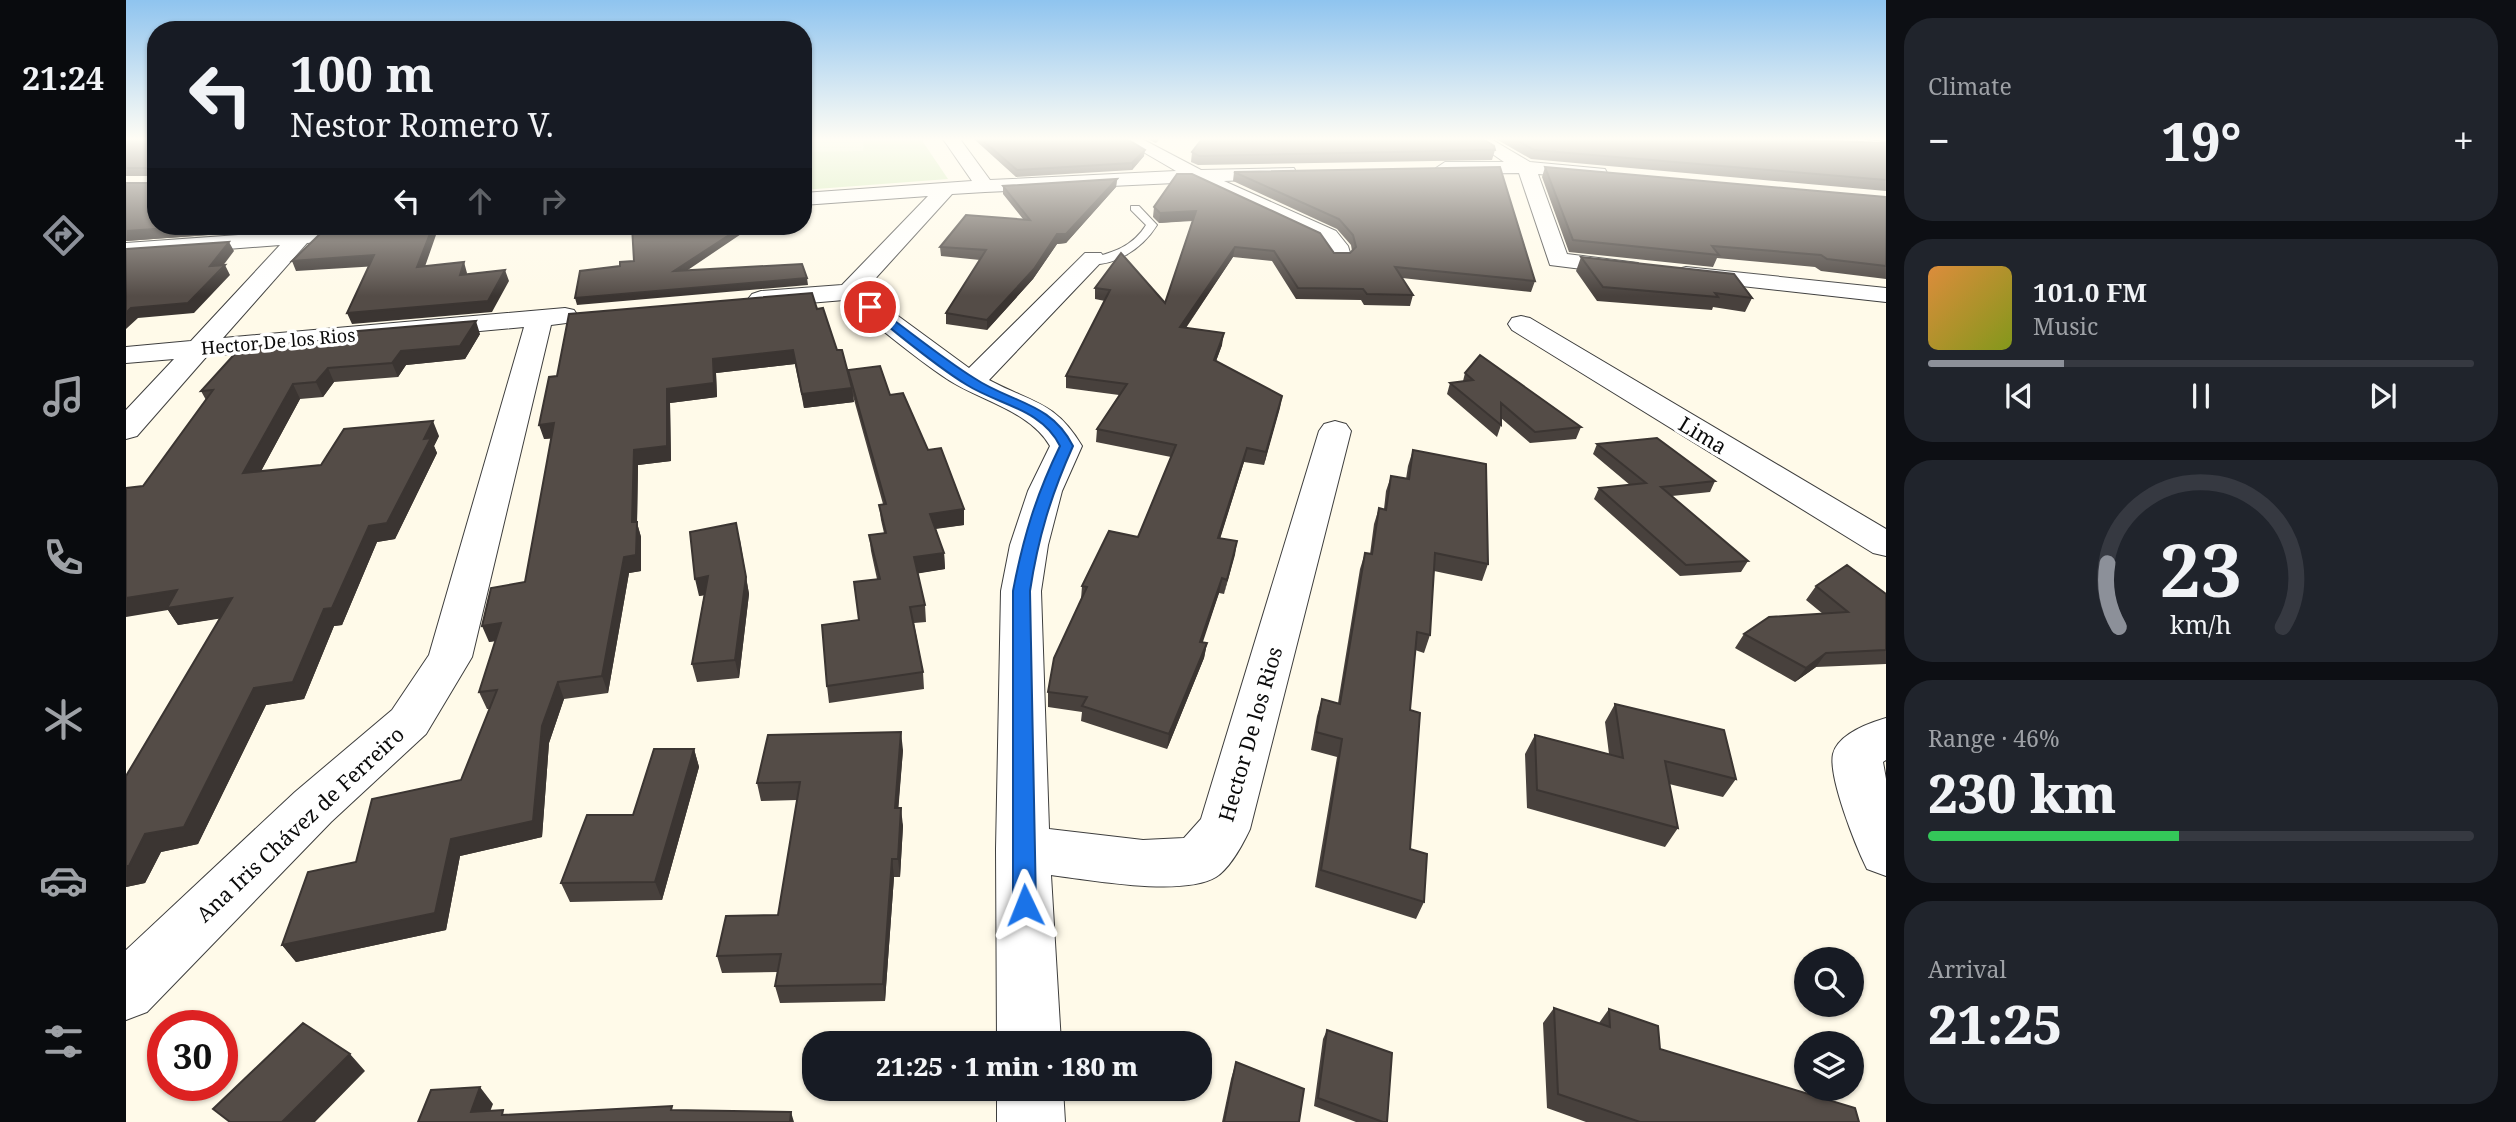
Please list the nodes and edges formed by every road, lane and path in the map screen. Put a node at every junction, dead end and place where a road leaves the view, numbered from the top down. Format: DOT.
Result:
graph roads {
  1 [pos="926,191"];
  2 [pos="944,191"];
  3 [pos="1232,191"];
  4 [pos="1535,191"];
  5 [pos="812,199"];
  6 [pos="1135,208"];
  7 [pos="267,235"];
  8 [pos="301,235"];
  9 [pos="126,250"];
  10 [pos="1340,256"];
  11 [pos="1090,260"];
  12 [pos="849,292"];
  13 [pos="1886,295"];
  14 [pos="742,301"];
  15 [pos="594,314"];
  16 [pos="540,318"];
  17 [pos="1521,324"];
  18 [pos="199,348"];
  19 [pos="126,355"];
  20 [pos="971,382"];
  21 [pos="126,429"];
  22 [pos="1335,431"];
  23 [pos="1886,545"];
  24 [pos="1886,736"];
  25 [pos="1023,849"];
  26 [pos="1886,853"];
  27 [pos="126,990"];
  28 [pos="1029,1031"];
  29 [pos="1030,1101"];
  30 [pos="1031,1122"];
  1 -- 5 [label="street"];
  2 -- 12 [label="street"];
  3 -- 10 [label="street"];
  4 -- 13 [label="street"];
  6 -- 11 [label="lane"];
  7 -- 9 [label="street"];
  8 -- 18 [label="street"];
  11 -- 20 [label="street"];
  12 -- 14 [label="street"];
  12 -- 20 [label="street"];
  15 -- 16 [label="street, Hector De los Rios"];
  16 -- 18 [label="street, Hector De los Rios"];
  16 -- 27 [label="street, Ana Iris Chávez de Ferreiro"];
  17 -- 23 [label="street, Lima"];
  18 -- 19 [label="street, Hector De los Rios"];
  18 -- 21 [label="street"];
  20 -- 25 [label="street"];
  22 -- 25 [label="street, Hector De los Rios"];
  24 -- 26 [label="street"];
  25 -- 28 [label="street"];
  29 -- 30 [label="street"];
}
